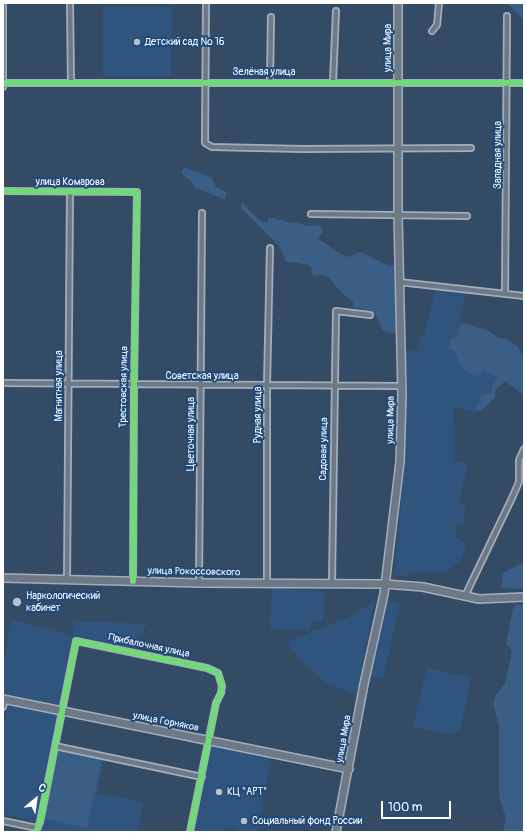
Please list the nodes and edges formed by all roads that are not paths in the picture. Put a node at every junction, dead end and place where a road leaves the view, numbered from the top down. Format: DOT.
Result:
graph roads {
  1 [pos="3,3"];
  2 [pos="70,3"];
  3 [pos="206,3"];
  4 [pos="398,3"];
  5 [pos="440,3"];
  6 [pos="336,11"];
  7 [pos="507,16"];
  8 [pos="271,17"];
  9 [pos="432,31"];
  10 [pos="71,82"];
  11 [pos="205,82"];
  12 [pos="270,82"];
  13 [pos="333,82"];
  14 [pos="507,82"];
  15 [pos="3,83"];
  16 [pos="398,83"];
  17 [pos="524,83"];
  18 [pos="3,87"];
  19 [pos="471,148"];
  20 [pos="398,149"];
  21 [pos="3,191"];
  22 [pos="70,192"];
  23 [pos="137,192"];
  24 [pos="202,213"];
  25 [pos="311,214"];
  26 [pos="398,215"];
  27 [pos="466,216"];
  28 [pos="270,248"];
  29 [pos="399,282"];
  30 [pos="505,294"];
  31 [pos="524,296"];
  32 [pos="370,315"];
  33 [pos="3,383"];
  34 [pos="68,384"];
  35 [pos="200,384"];
  36 [pos="134,385"];
  37 [pos="267,385"];
  38 [pos="334,386"];
  39 [pos="401,386"];
  40 [pos="524,449"];
  41 [pos="3,578"];
  42 [pos="67,580"];
  43 [pos="133,581"];
  44 [pos="199,582"];
  45 [pos="266,583"];
  46 [pos="332,584"];
  47 [pos="386,584"];
  48 [pos="465,596"];
  49 [pos="524,597"];
  50 [pos="4,699"];
  51 [pos="3,707"];
  52 [pos="62,711"];
  53 [pos="209,740"];
  54 [pos="55,746"];
  55 [pos="349,769"];
  56 [pos="202,777"];
  57 [pos="3,821"];
  58 [pos="36,830"];
  59 [pos="190,832"];
  60 [pos="336,832"];
  1 -- 15 [label="street"];
  2 -- 10 [label="street"];
  3 -- 11 [label="street"];
  4 -- 16 [label="main road, улица Мира"];
  5 -- 9 [label="street"];
  6 -- 13 [label="street"];
  7 -- 14 [label="street, Западная улица"];
  8 -- 12 [label="street"];
  10 -- 11 [label="street, Зелёная улица"];
  10 -- 15 [label="street, Зелёная улица"];
  11 -- 12 [label="street, Зелёная улица"];
  11 -- 20 [label="street"];
  12 -- 13 [label="street, Зелёная улица"];
  13 -- 16 [label="street, Зелёная улица"];
  14 -- 16 [label="street, Зелёная улица"];
  14 -- 17 [label="street, Зелёная улица"];
  14 -- 30 [label="street, Западная улица"];
  15 -- 18 [label="street"];
  16 -- 20 [label="main road, улица Мира"];
  19 -- 20 [label="street"];
  20 -- 26 [label="main road, улица Мира"];
  21 -- 22 [label="street, улица Комарова"];
  22 -- 23 [label="street, улица Комарова"];
  22 -- 34 [label="street, Магнитная улица"];
  23 -- 36 [label="street, Трестовская улица"];
  24 -- 35 [label="street, Цветочная улица"];
  25 -- 26 [label="street"];
  26 -- 27 [label="street"];
  26 -- 29 [label="main road, улица Мира"];
  28 -- 37 [label="street, Рудная улица"];
  29 -- 30 [label="street"];
  29 -- 39 [label="main road, улица Мира"];
  30 -- 31 [label="street"];
  32 -- 38 [label="street, Садовая улица"];
  33 -- 34 [label="street, Советская улица"];
  34 -- 36 [label="street, Советская улица"];
  34 -- 42 [label="street, Магнитная улица"];
  35 -- 36 [label="street, Советская улица"];
  35 -- 37 [label="street, Советская улица"];
  35 -- 44 [label="street, Цветочная улица"];
  36 -- 43 [label="street, Трестовская улица"];
  37 -- 38 [label="street, Советская улица"];
  37 -- 45 [label="street, Рудная улица"];
  38 -- 39 [label="street, Советская улица"];
  38 -- 46 [label="street, Садовая улица"];
  39 -- 47 [label="main road, улица Мира"];
  40 -- 48 [label="street"];
  41 -- 42 [label="main road, улица Рокоссовского"];
  42 -- 43 [label="main road, улица Рокоссовского"];
  43 -- 44 [label="main road, улица Рокоссовского"];
  44 -- 45 [label="main road, улица Рокоссовского"];
  45 -- 46 [label="main road, улица Рокоссовского"];
  46 -- 47 [label="main road, улица Рокоссовского"];
  47 -- 48 [label="main road, улица Рокоссовского"];
  47 -- 55 [label="main road, улица Мира"];
  48 -- 49 [label="main road, улица Рокоссовского"];
  50 -- 51 [label="street"];
  50 -- 52 [label="main road, улица Горняков"];
  52 -- 53 [label="main road, улица Горняков"];
  52 -- 53 [label="street, Прибалочная улица"];
  52 -- 54 [label="street"];
  53 -- 55 [label="main road, улица Горняков"];
  53 -- 56 [label="street"];
  54 -- 56 [label="street"];
  54 -- 58 [label="street"];
  55 -- 60 [label="main road, улица Мира"];
  56 -- 59 [label="street"];
  57 -- 58 [label="street"];
}
